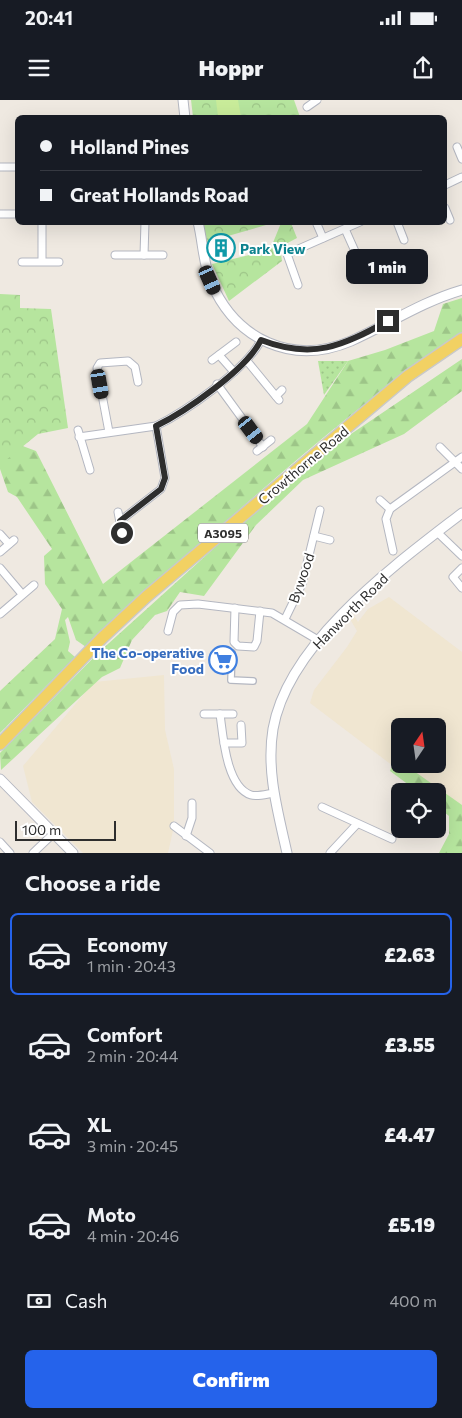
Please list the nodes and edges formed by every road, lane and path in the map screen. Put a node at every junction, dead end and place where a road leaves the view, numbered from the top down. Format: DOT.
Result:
graph roads {
  1 [pos="184,100"];
  2 [pos="317,100"];
  3 [pos="307,107"];
  4 [pos="185,115"];
  5 [pos="457,147"];
  6 [pos="462,158"];
  7 [pos="0,167"];
  8 [pos="15,167"];
  9 [pos="462,177"];
  10 [pos="447,184"];
  11 [pos="447,213"];
  12 [pos="1,214"];
  13 [pos="15,214"];
  14 [pos="450,220"];
  15 [pos="42,225"];
  16 [pos="144,225"];
  17 [pos="199,225"];
  18 [pos="317,225"];
  19 [pos="354,225"];
  20 [pos="398,225"];
  21 [pos="346,229"];
  22 [pos="323,238"];
  23 [pos="404,240"];
  24 [pos="144,255"];
  25 [pos="164,255"];
  26 [pos="115,256"];
  27 [pos="358,258"];
  28 [pos="42,261"];
  29 [pos="22,262"];
  30 [pos="59,262"];
  31 [pos="298,285"];
  32 [pos="462,290"];
  33 [pos="462,339"];
  34 [pos="261,340"];
  35 [pos="236,342"];
  36 [pos="219,355"];
  37 [pos="212,360"];
  38 [pos="247,361"];
  39 [pos="234,372"];
  40 [pos="138,382"];
  41 [pos="217,384"];
  42 [pos="282,390"];
  43 [pos="156,426"];
  44 [pos="108,432"];
  45 [pos="271,440"];
  46 [pos="440,447"];
  47 [pos="459,459"];
  48 [pos="462,469"];
  49 [pos="90,470"];
  50 [pos="380,500"];
  51 [pos="390,509"];
  52 [pos="320,510"];
  53 [pos="118,512"];
  54 [pos="462,512"];
  55 [pos="120,521"];
  56 [pos="437,532"];
  57 [pos="122,533"];
  58 [pos="0,534"];
  59 [pos="314,536"];
  60 [pos="330,540"];
  61 [pos="393,551"];
  62 [pos="0,552"];
  63 [pos="462,556"];
  64 [pos="0,568"];
  65 [pos="462,568"];
  66 [pos="34,585"];
  67 [pos="462,588"];
  68 [pos="22,594"];
  69 [pos="235,608"];
  70 [pos="260,611"];
  71 [pos="0,614"];
  72 [pos="285,619"];
  73 [pos="168,631"];
  74 [pos="318,640"];
  75 [pos="232,653"];
  76 [pos="253,681"];
  77 [pos="204,714"];
  78 [pos="220,714"];
  79 [pos="233,714"];
  80 [pos="241,725"];
  81 [pos="224,743"];
  82 [pos="0,744"];
  83 [pos="0,778"];
  84 [pos="274,793"];
  85 [pos="192,803"];
  86 [pos="322,807"];
  87 [pos="358,824"];
  88 [pos="174,826"];
  89 [pos="54,833"];
  90 [pos="186,836"];
  91 [pos="392,839"];
  92 [pos="0,842"];
  93 [pos="10,853"];
  94 [pos="33,853"];
  95 [pos="73,853"];
  96 [pos="210,853"];
  97 [pos="286,853"];
  98 [pos="330,853"];
  1 -- 4 [label="street"];
  2 -- 3 [label="street"];
  5 -- 6 [label="street"];
  7 -- 8 [label="street"];
  9 -- 10 [label="street"];
  11 -- 14 [label="street"];
  12 -- 13 [label="street"];
  15 -- 28 [label="street"];
  16 -- 24 [label="street"];
  17 -- 34 [label="street"];
  18 -- 22 [label="street"];
  19 -- 21 [label="street"];
  20 -- 23 [label="street"];
  21 -- 22 [label="street"];
  21 -- 27 [label="street"];
  22 -- 31 [label="street"];
  24 -- 25 [label="street"];
  24 -- 26 [label="street"];
  28 -- 29 [label="street"];
  28 -- 30 [label="street"];
  32 -- 34 [label="street"];
  33 -- 82 [label="main road, Crowthorne Road / A3095"];
  34 -- 38 [label="street"];
  35 -- 36 [label="street"];
  36 -- 37 [label="street"];
  36 -- 39 [label="street"];
  38 -- 39 [label="street"];
  38 -- 42 [label="street"];
  39 -- 41 [label="street"];
  40 -- 44 [label="street"];
  41 -- 43 [label="street"];
  41 -- 45 [label="street"];
  43 -- 44 [label="street"];
  43 -- 55 [label="street"];
  44 -- 49 [label="street"];
  46 -- 47 [label="street"];
  47 -- 48 [label="street"];
  47 -- 51 [label="street"];
  50 -- 51 [label="street"];
  51 -- 61 [label="street"];
  52 -- 59 [label="street, Bywood"];
  53 -- 55 [label="street"];
  54 -- 56 [label="street, Hanworth Road"];
  55 -- 57 [label="street"];
  56 -- 63 [label="street"];
  56 -- 74 [label="street, Hanworth Road"];
  58 -- 62 [label="street"];
  59 -- 60 [label="street, Bywood"];
  59 -- 72 [label="street, Bywood"];
  64 -- 68 [label="street"];
  65 -- 67 [label="street"];
  66 -- 68 [label="street"];
  68 -- 71 [label="street"];
  69 -- 70 [label="street, Bywood"];
  69 -- 70 [label="street"];
  69 -- 73 [label="street, Bywood"];
  70 -- 72 [label="street, Bywood"];
  72 -- 74 [label="street, Bywood"];
  74 -- 84 [label="street, Hanworth Road"];
  75 -- 76 [label="street"];
  77 -- 78 [label="street"];
  78 -- 79 [label="street"];
  78 -- 81 [label="street"];
  80 -- 81 [label="street"];
  81 -- 84 [label="street"];
  83 -- 89 [label="street"];
  84 -- 97 [label="street, Hanworth Road"];
  85 -- 90 [label="street"];
  86 -- 87 [label="street"];
  87 -- 91 [label="street"];
  87 -- 98 [label="street"];
  88 -- 90 [label="street"];
  89 -- 94 [label="street"];
  89 -- 95 [label="street"];
  90 -- 96 [label="street"];
  92 -- 93 [label="street"];
}
